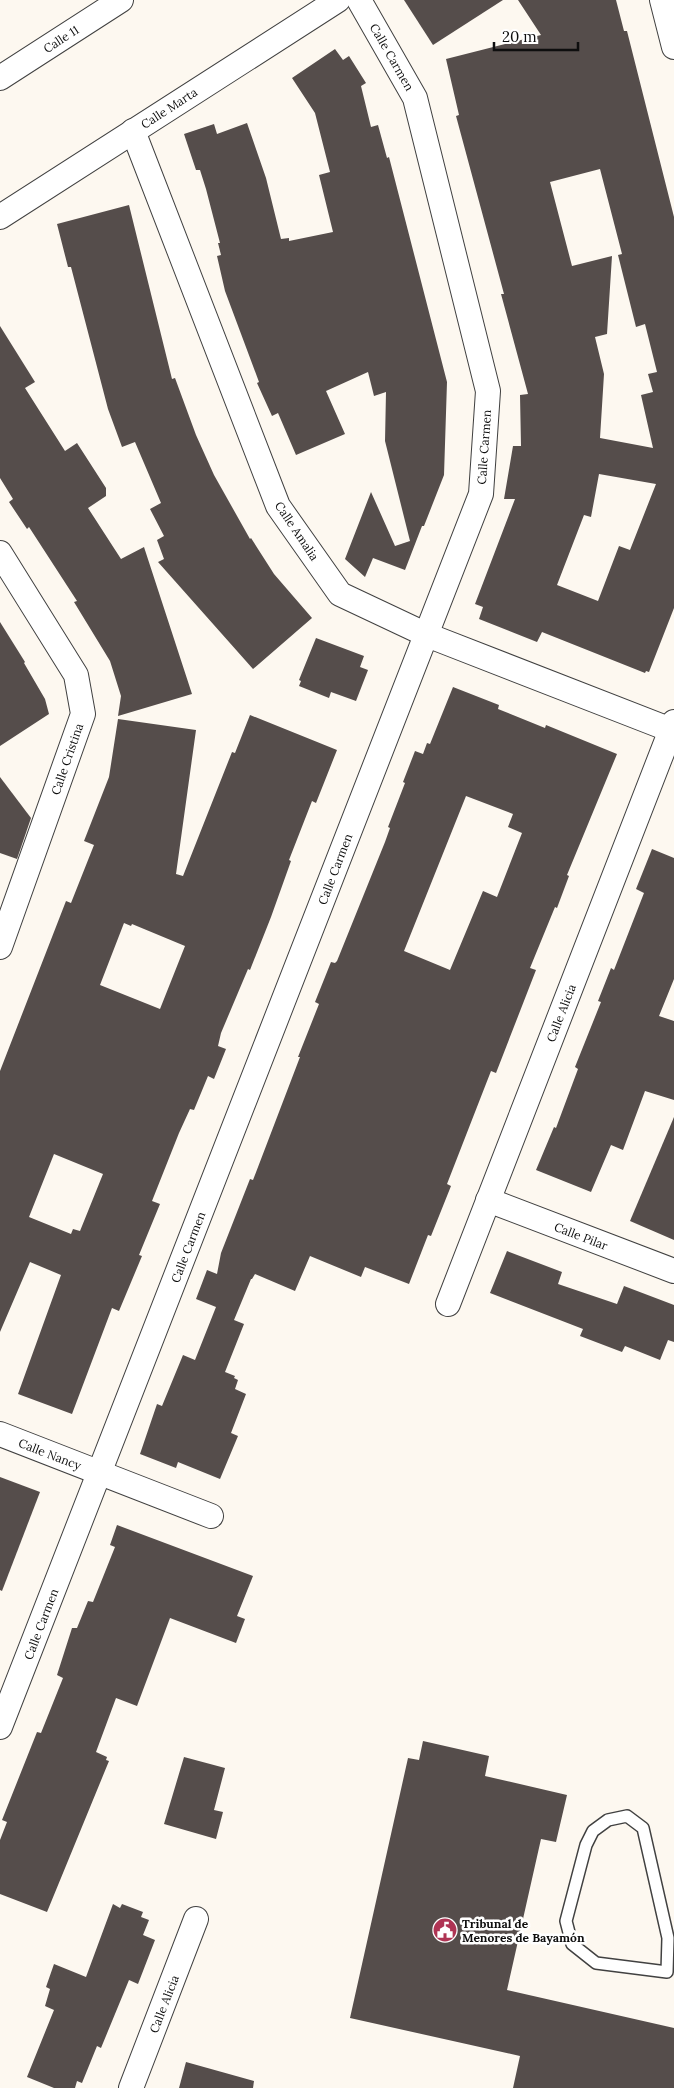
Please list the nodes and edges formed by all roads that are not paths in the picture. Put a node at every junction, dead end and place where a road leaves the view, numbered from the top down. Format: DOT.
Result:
graph roads {
  1 [pos="122,0"];
  2 [pos="338,0"];
  3 [pos="359,0"];
  4 [pos="662,0"];
  5 [pos="674,47"];
  6 [pos="0,78"];
  7 [pos="133,131"];
  8 [pos="0,217"];
  9 [pos="0,553"];
  10 [pos="427,634"];
  11 [pos="672,726"];
  12 [pos="6,917"];
  13 [pos="0,947"];
  14 [pos="488,1200"];
  15 [pos="674,1271"];
  16 [pos="448,1304"];
  17 [pos="0,1434"];
  18 [pos="100,1473"];
  19 [pos="211,1516"];
  20 [pos="0,1727"];
  21 [pos="196,1919"];
  22 [pos="671,1973"];
  23 [pos="131,2088"];
  1 -- 6 [label="street, Calle 11"];
  2 -- 7 [label="street, Calle Marta"];
  3 -- 10 [label="street, Calle Carmen"];
  4 -- 5 [label="street"];
  7 -- 8 [label="street, Calle Marta"];
  7 -- 10 [label="street, Calle Amalia"];
  9 -- 12 [label="street, Calle Cristina"];
  10 -- 11 [label="street, Calle Amalia"];
  10 -- 18 [label="street, Calle Carmen"];
  11 -- 14 [label="street, Calle Alicia"];
  12 -- 13 [label="street, Calle Cristina"];
  14 -- 15 [label="street, Calle Pilar"];
  14 -- 16 [label="street, Calle Alicia"];
  17 -- 18 [label="street, Calle Nancy"];
  18 -- 19 [label="street, Calle Nancy"];
  18 -- 20 [label="street, Calle Carmen"];
  21 -- 23 [label="street, Calle Alicia"];
  22 -- 22 [label="lane"];
}
